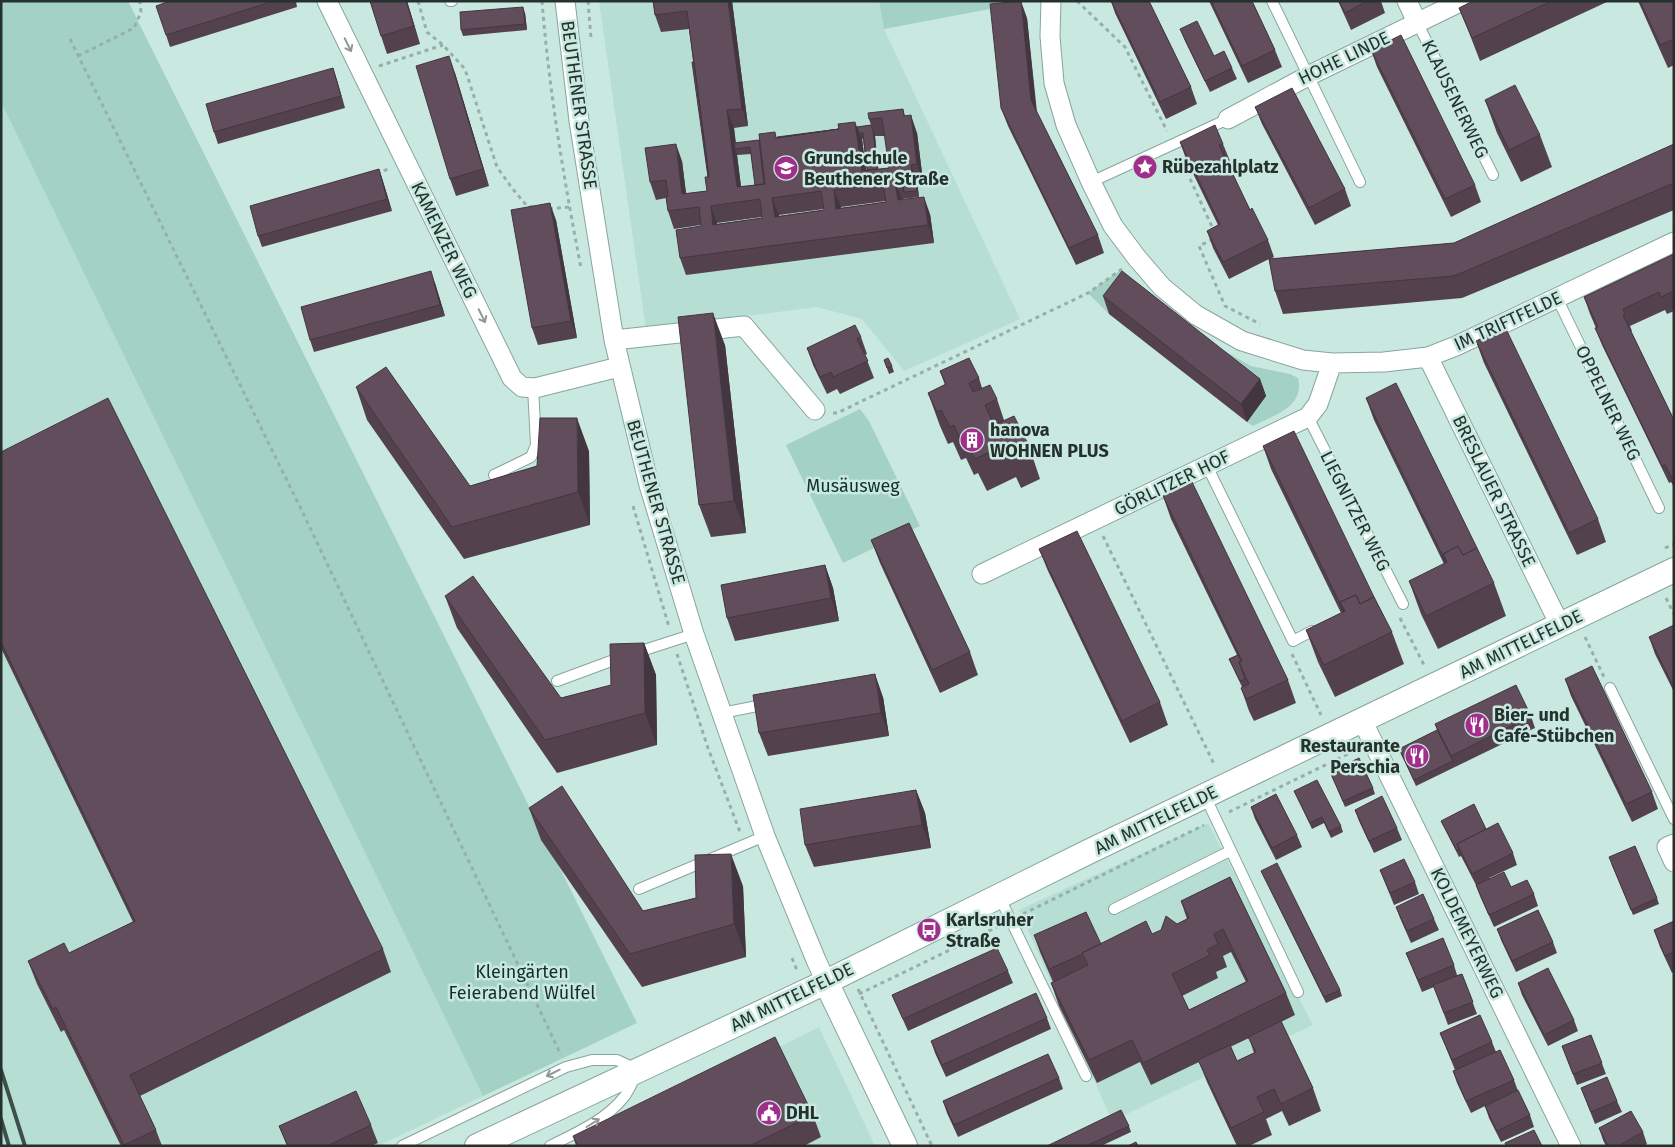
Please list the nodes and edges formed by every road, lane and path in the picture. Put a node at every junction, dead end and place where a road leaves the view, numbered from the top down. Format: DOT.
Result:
graph roads {
  1 [pos="140,1"];
  2 [pos="327,1"];
  3 [pos="418,1"];
  4 [pos="565,1"];
  5 [pos="588,1"];
  6 [pos="1051,1"];
  7 [pos="1077,1"];
  8 [pos="1272,1"];
  9 [pos="1407,1"];
  10 [pos="1462,1"];
  11 [pos="1417,22"];
  12 [pos="70,39"];
  13 [pos="591,39"];
  14 [pos="443,45"];
  15 [pos="78,56"];
  16 [pos="362,72"];
  17 [pos="1308,76"];
  18 [pos="1228,119"];
  19 [pos="1174,143"];
  20 [pos="407,164"];
  21 [pos="369,175"];
  22 [pos="1493,175"];
  23 [pos="1091,182"];
  24 [pos="1360,182"];
  25 [pos="592,203"];
  26 [pos="534,208"];
  27 [pos="542,209"];
  28 [pos="1674,242"];
  29 [pos="1137,258"];
  30 [pos="1557,298"];
  31 [pos="1265,327"];
  32 [pos="614,340"];
  33 [pos="1428,357"];
  34 [pos="1332,363"];
  35 [pos="619,367"];
  36 [pos="532,387"];
  37 [pos="815,410"];
  38 [pos="1308,417"];
  39 [pos="1207,466"];
  40 [pos="494,475"];
  41 [pos="1659,508"];
  42 [pos="1095,520"];
  43 [pos="1674,570"];
  44 [pos="982,574"];
  45 [pos="1403,604"];
  46 [pos="1568,621"];
  47 [pos="1312,632"];
  48 [pos="694,634"];
  49 [pos="1293,641"];
  50 [pos="1424,665"];
  51 [pos="557,682"];
  52 [pos="1610,688"];
  53 [pos="774,703"];
  54 [pos="722,713"];
  55 [pos="1321,715"];
  56 [pos="1362,720"];
  57 [pos="1357,749"];
  58 [pos="1215,767"];
  59 [pos="1205,796"];
  60 [pos="1216,819"];
  61 [pos="1674,819"];
  62 [pos="765,836"];
  63 [pos="1674,844"];
  64 [pos="1230,851"];
  65 [pos="1674,862"];
  66 [pos="639,889"];
  67 [pos="999,896"];
  68 [pos="1114,909"];
  69 [pos="1011,920"];
  70 [pos="826,982"];
  71 [pos="1298,992"];
  72 [pos="566,1067"];
  73 [pos="638,1070"];
  74 [pos="1086,1076"];
  75 [pos="402,1146"];
  76 [pos="477,1146"];
  77 [pos="550,1146"];
  78 [pos="905,1146"];
  79 [pos="932,1146"];
  80 [pos="1571,1146"];
  1 -- 15 [label="path"];
  2 -- 16 [label="street, KAMENZER WEG, one-way"];
  3 -- 14 [label="path"];
  4 -- 25 [label="street, BEUTHENER STRASSE"];
  5 -- 13 [label="path"];
  6 -- 23 [label="street"];
  7 -- 19 [label="path"];
  8 -- 17 [label="lane"];
  9 -- 11 [label="street"];
  10 -- 11 [label="street, HOHE LINDE"];
  11 -- 17 [label="street, HOHE LINDE"];
  11 -- 22 [label="lane, KLAUSENERWEG"];
  12 -- 15 [label="path"];
  14 -- 16 [label="path"];
  14 -- 26 [label="path"];
  15 -- 72 [label="path"];
  16 -- 20 [label="street, KAMENZER WEG"];
  17 -- 18 [label="street, HOHE LINDE"];
  17 -- 24 [label="lane"];
  18 -- 19 [label="lane"];
  19 -- 23 [label="lane"];
  19 -- 31 [label="path"];
  20 -- 21 [label="path"];
  20 -- 36 [label="street, KAMENZER WEG, one-way"];
  23 -- 29 [label="street"];
  25 -- 27 [label="path"];
  25 -- 32 [label="street, BEUTHENER STRASSE"];
  28 -- 30 [label="street, IM TRIFTFELDE"];
  29 -- 34 [label="street"];
  29 -- 37 [label="path"];
  30 -- 33 [label="street, IM TRIFTFELDE"];
  30 -- 41 [label="lane, OPPELNER WEG"];
  32 -- 35 [label="street, BEUTHENER STRASSE"];
  32 -- 37 [label="street"];
  33 -- 34 [label="street, IM TRIFTFELDE"];
  33 -- 46 [label="street, BRESLAUER STRASSE"];
  34 -- 38 [label="street"];
  35 -- 36 [label="street"];
  35 -- 48 [label="street, BEUTHENER STRASSE"];
  36 -- 40 [label="lane"];
  38 -- 39 [label="street, GÖRLITZER HOF"];
  38 -- 45 [label="lane, LIEGNITZER WEG"];
  39 -- 42 [label="street, GÖRLITZER HOF"];
  39 -- 49 [label="lane"];
  42 -- 44 [label="street, GÖRLITZER HOF"];
  42 -- 58 [label="path"];
  43 -- 46 [label="street, AM MITTELFELDE"];
  45 -- 50 [label="path"];
  46 -- 52 [label="path"];
  46 -- 56 [label="street, AM MITTELFELDE"];
  47 -- 49 [label="lane"];
  48 -- 51 [label="lane"];
  48 -- 54 [label="street, BEUTHENER STRASSE"];
  49 -- 55 [label="path"];
  52 -- 61 [label="lane"];
  53 -- 54 [label="lane"];
  54 -- 62 [label="street, BEUTHENER STRASSE"];
  56 -- 59 [label="street, AM MITTELFELDE"];
  56 -- 80 [label="street, KOLDEMEYERWEG"];
  57 -- 60 [label="path"];
  59 -- 60 [label="lane"];
  59 -- 67 [label="street, AM MITTELFELDE"];
  60 -- 64 [label="lane"];
  60 -- 69 [label="path"];
  62 -- 66 [label="lane"];
  62 -- 70 [label="street, BEUTHENER STRASSE"];
  63 -- 65 [label="street"];
  64 -- 68 [label="lane"];
  64 -- 71 [label="lane"];
  67 -- 69 [label="lane"];
  67 -- 70 [label="street, AM MITTELFELDE"];
  69 -- 74 [label="lane"];
  69 -- 79 [label="path"];
  70 -- 73 [label="street, AM MITTELFELDE"];
  70 -- 78 [label="street"];
  72 -- 73 [label="lane"];
  72 -- 75 [label="lane, one-way"];
  73 -- 76 [label="street, AM MITTELFELDE"];
  77 -- 73 [label="lane, one-way"];
}
